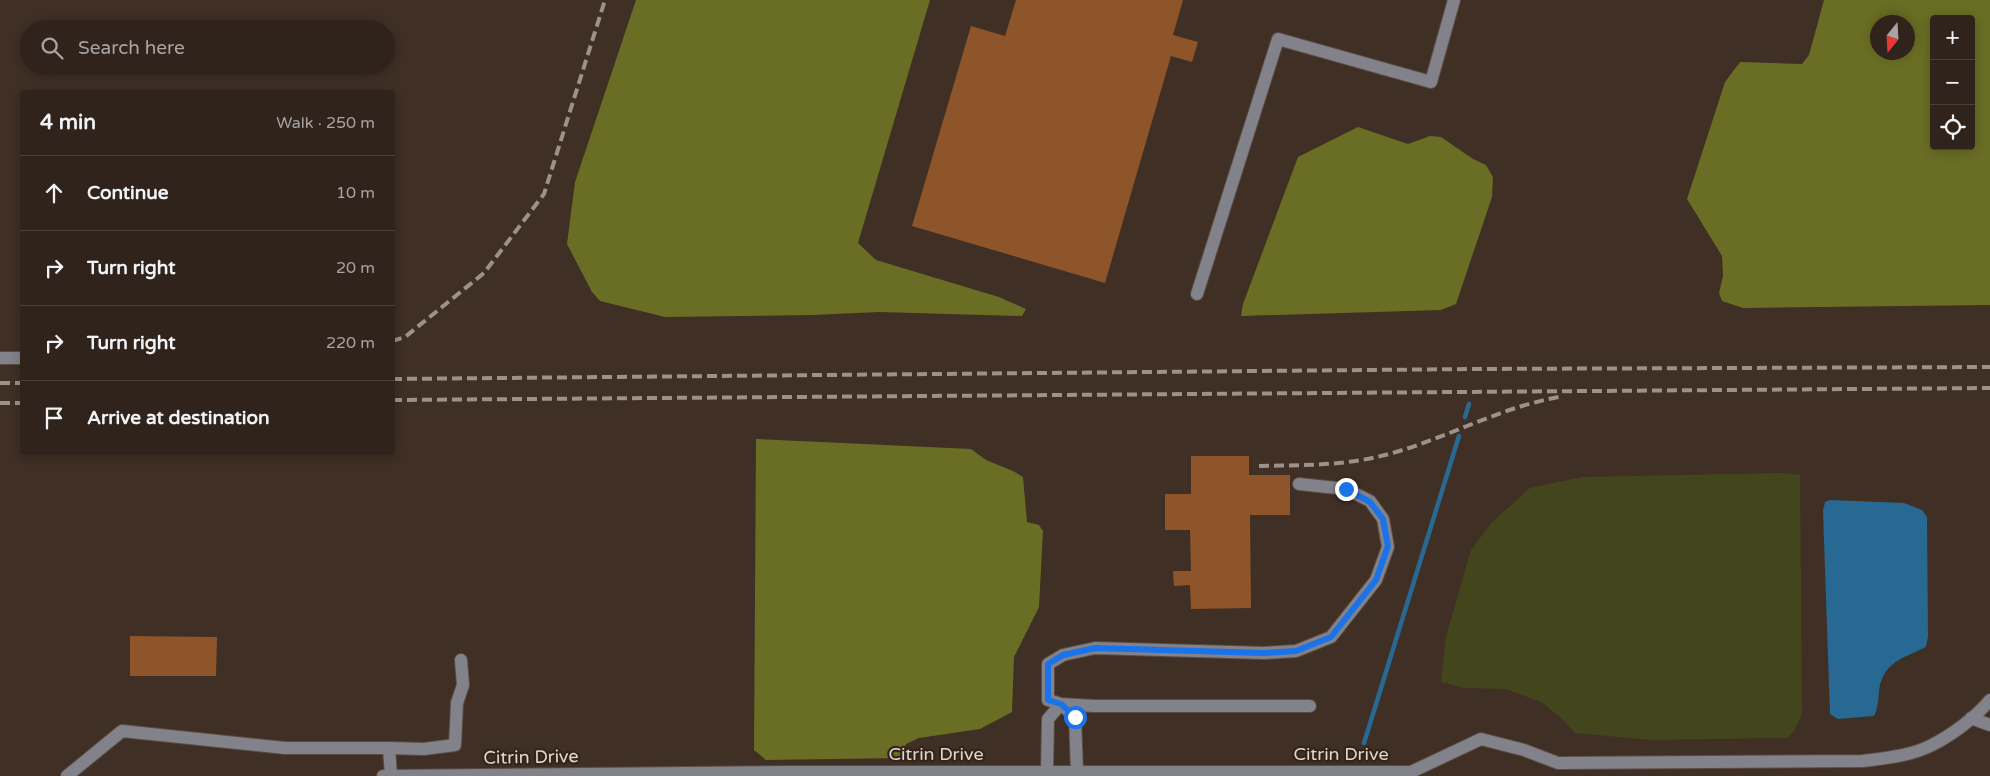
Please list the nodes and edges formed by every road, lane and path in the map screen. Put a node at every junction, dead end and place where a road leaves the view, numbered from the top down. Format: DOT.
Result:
graph roads {
  1 [pos="1454,0"];
  2 [pos="1197,294"];
  3 [pos="0,358"];
  4 [pos="20,358"];
  5 [pos="1299,484"];
  6 [pos="461,660"];
  7 [pos="1990,700"];
  8 [pos="1061,704"];
  9 [pos="1310,706"];
  10 [pos="1970,718"];
  11 [pos="1990,725"];
  12 [pos="389,748"];
  13 [pos="1047,772"];
  14 [pos="1077,772"];
  15 [pos="67,776"];
  16 [pos="383,776"];
  17 [pos="391,776"];
  1 -- 2 [label="street"];
  3 -- 4 [label="street"];
  5 -- 8 [label="street"];
  6 -- 12 [label="street"];
  7 -- 10 [label="street"];
  8 -- 9 [label="street"];
  8 -- 13 [label="street"];
  8 -- 14 [label="street"];
  10 -- 11 [label="street"];
  10 -- 14 [label="street, Citrin Drive"];
  12 -- 15 [label="street"];
  12 -- 17 [label="street"];
  13 -- 14 [label="street, Citrin Drive"];
  13 -- 17 [label="street, Citrin Drive"];
  16 -- 17 [label="street, Citrin Drive"];
}
